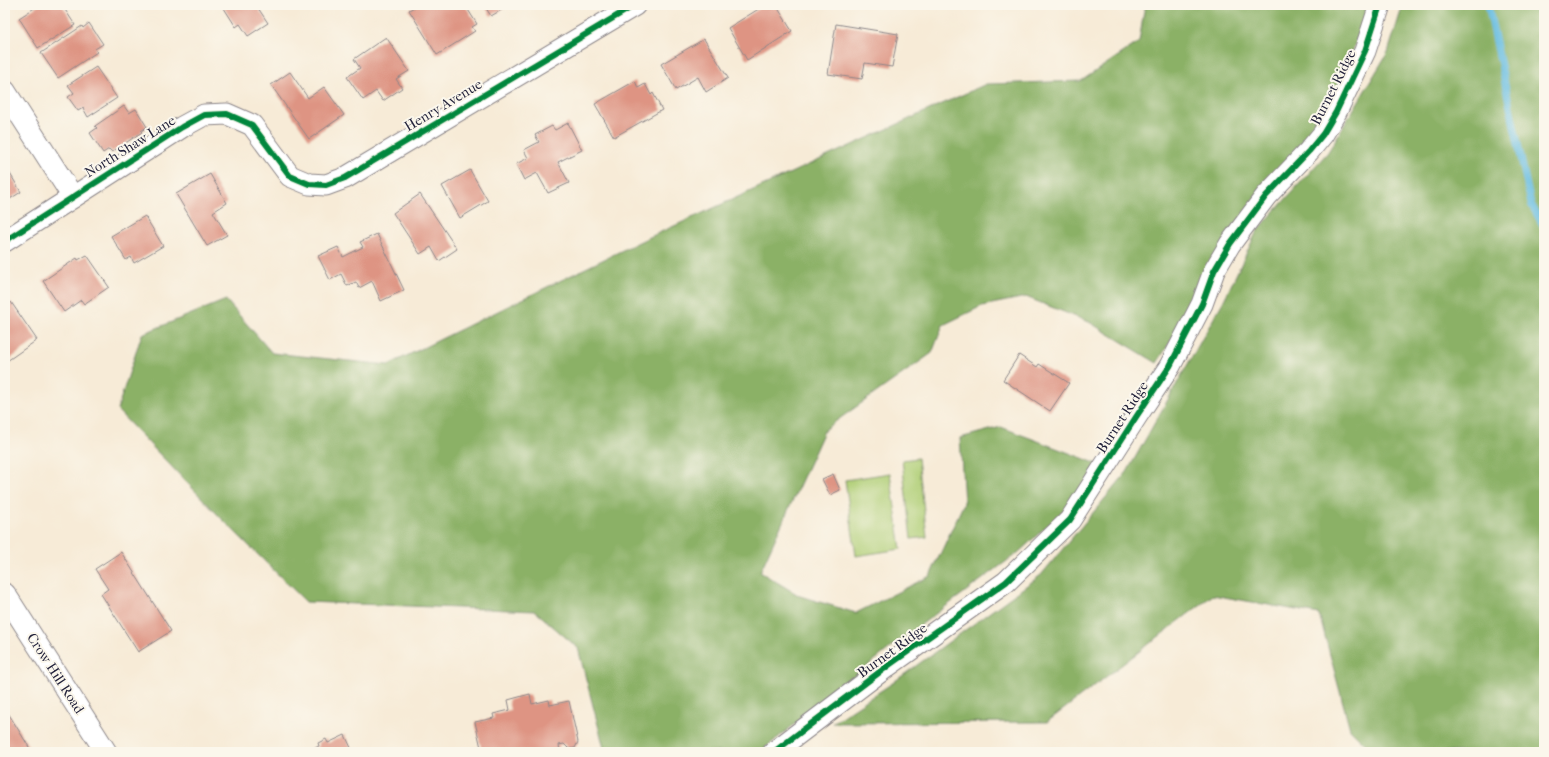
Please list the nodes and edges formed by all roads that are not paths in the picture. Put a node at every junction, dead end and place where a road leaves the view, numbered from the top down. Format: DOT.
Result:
graph roads {
  1 [pos="635,5"];
  2 [pos="1380,5"];
  3 [pos="5,91"];
  4 [pos="268,146"];
  5 [pos="73,197"];
  6 [pos="5,241"];
  7 [pos="5,594"];
  8 [pos="106,752"];
  9 [pos="774,752"];
  1 -- 4 [label="street, Henry Avenue"];
  2 -- 9 [label="street, Burnet Ridge"];
  3 -- 5 [label="street"];
  4 -- 5 [label="street, North Shaw Lane"];
  5 -- 6 [label="street, North Shaw Lane"];
  7 -- 8 [label="street, Crow Hill Road"];
}
